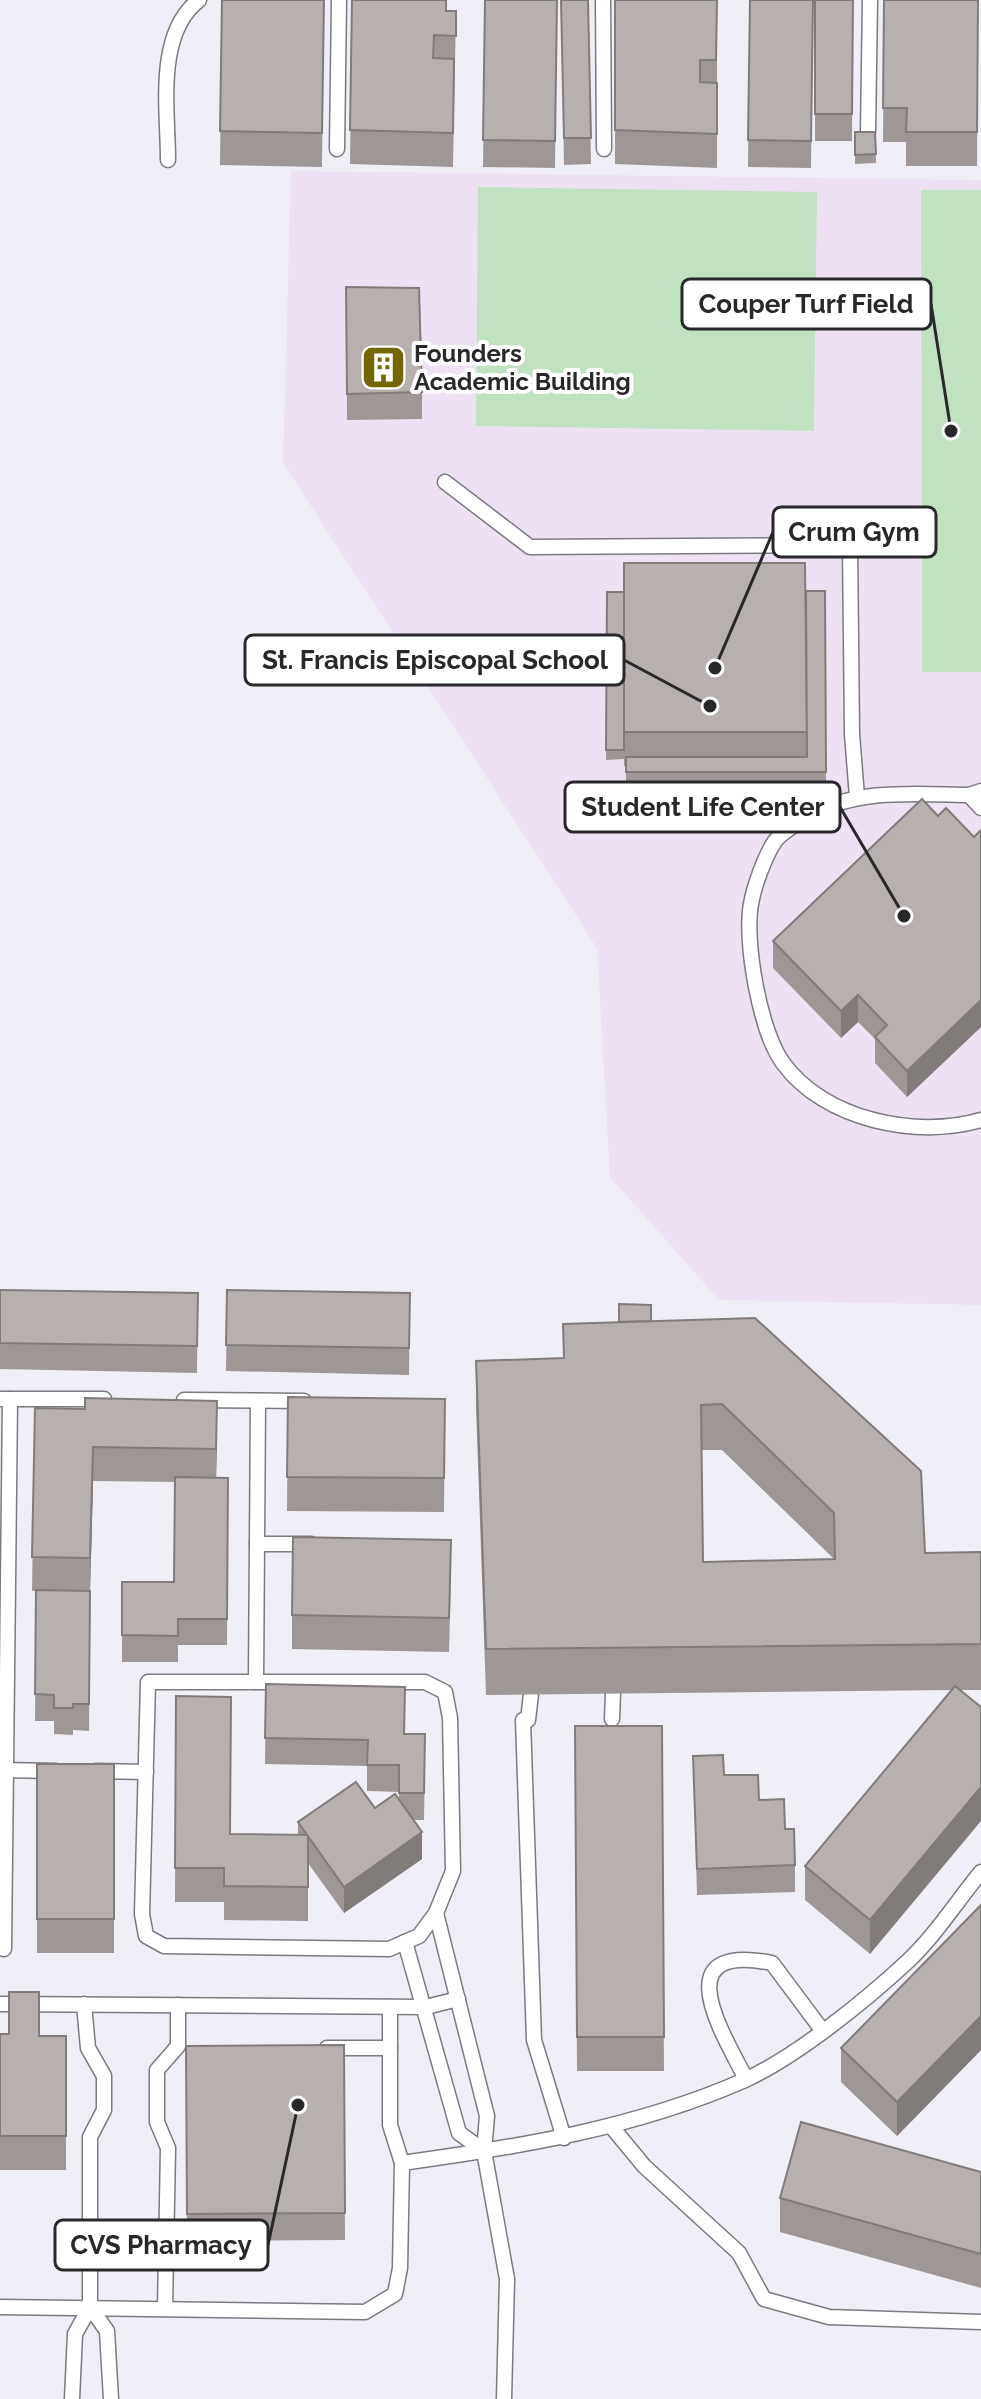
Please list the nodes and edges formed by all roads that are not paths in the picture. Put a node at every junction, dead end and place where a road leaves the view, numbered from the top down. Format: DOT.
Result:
graph roads {
  1 [pos="199,0"];
  2 [pos="339,0"];
  3 [pos="603,0"];
  4 [pos="870,0"];
  5 [pos="868,132"];
  6 [pos="337,149"];
  7 [pos="604,149"];
  8 [pos="168,160"];
  9 [pos="445,482"];
  10 [pos="975,793"];
  11 [pos="857,797"];
  12 [pos="981,808"];
  13 [pos="981,1120"];
  14 [pos="5,1399"];
  15 [pos="119,1400"];
  16 [pos="165,1400"];
  17 [pos="258,1401"];
  18 [pos="319,1401"];
  19 [pos="257,1544"];
  20 [pos="333,1544"];
  21 [pos="4,1634"];
  22 [pos="256,1682"];
  23 [pos="613,1693"];
  24 [pos="531,1694"];
  25 [pos="612,1719"];
  26 [pos="3,1770"];
  27 [pos="68,1771"];
  28 [pos="84,1771"];
  29 [pos="146,1772"];
  30 [pos="981,1872"];
  31 [pos="436,1913"];
  32 [pos="405,1942"];
  33 [pos="4,1949"];
  34 [pos="458,1999"];
  35 [pos="0,2004"];
  36 [pos="84,2004"];
  37 [pos="178,2005"];
  38 [pos="390,2007"];
  39 [pos="426,2007"];
  40 [pos="822,2030"];
  41 [pos="314,2048"];
  42 [pos="390,2048"];
  43 [pos="746,2079"];
  44 [pos="611,2126"];
  45 [pos="564,2138"];
  46 [pos="484,2151"];
  47 [pos="402,2163"];
  48 [pos="168,2232"];
  49 [pos="88,2233"];
  50 [pos="0,2307"];
  51 [pos="90,2307"];
  52 [pos="165,2308"];
  53 [pos="981,2322"];
  54 [pos="72,2399"];
  55 [pos="111,2399"];
  56 [pos="504,2399"];
  1 -- 8 [label="lane"];
  2 -- 6 [label="lane"];
  3 -- 7 [label="lane"];
  4 -- 5 [label="lane"];
  9 -- 11 [label="lane"];
  10 -- 11 [label="lane"];
  10 -- 12 [label="lane"];
  11 -- 13 [label="lane"];
  14 -- 15 [label="lane"];
  14 -- 21 [label="lane"];
  16 -- 17 [label="lane"];
  17 -- 18 [label="lane"];
  17 -- 19 [label="lane"];
  19 -- 20 [label="lane"];
  19 -- 22 [label="lane"];
  21 -- 26 [label="lane"];
  22 -- 29 [label="lane"];
  22 -- 31 [label="lane"];
  23 -- 25 [label="lane"];
  24 -- 45 [label="lane"];
  26 -- 27 [label="lane"];
  26 -- 33 [label="lane"];
  28 -- 29 [label="lane"];
  29 -- 32 [label="lane"];
  30 -- 40 [label="lane"];
  31 -- 32 [label="lane"];
  31 -- 34 [label="lane"];
  32 -- 39 [label="lane"];
  34 -- 39 [label="lane"];
  34 -- 46 [label="lane"];
  35 -- 36 [label="lane"];
  36 -- 37 [label="lane"];
  36 -- 49 [label="lane"];
  37 -- 38 [label="lane"];
  37 -- 48 [label="lane"];
  38 -- 39 [label="lane"];
  38 -- 42 [label="lane"];
  39 -- 46 [label="lane"];
  40 -- 43 [label="lane"];
  40 -- 43 [label="lane"];
  41 -- 42 [label="lane"];
  42 -- 47 [label="lane"];
  43 -- 44 [label="lane"];
  44 -- 45 [label="lane"];
  44 -- 53 [label="lane"];
  45 -- 46 [label="lane"];
  46 -- 47 [label="lane"];
  46 -- 56 [label="lane"];
  47 -- 52 [label="lane"];
  48 -- 49 [label="lane"];
  48 -- 52 [label="lane"];
  49 -- 51 [label="lane"];
  50 -- 51 [label="lane"];
  51 -- 52 [label="lane"];
  51 -- 54 [label="lane"];
  51 -- 55 [label="lane"];
}
